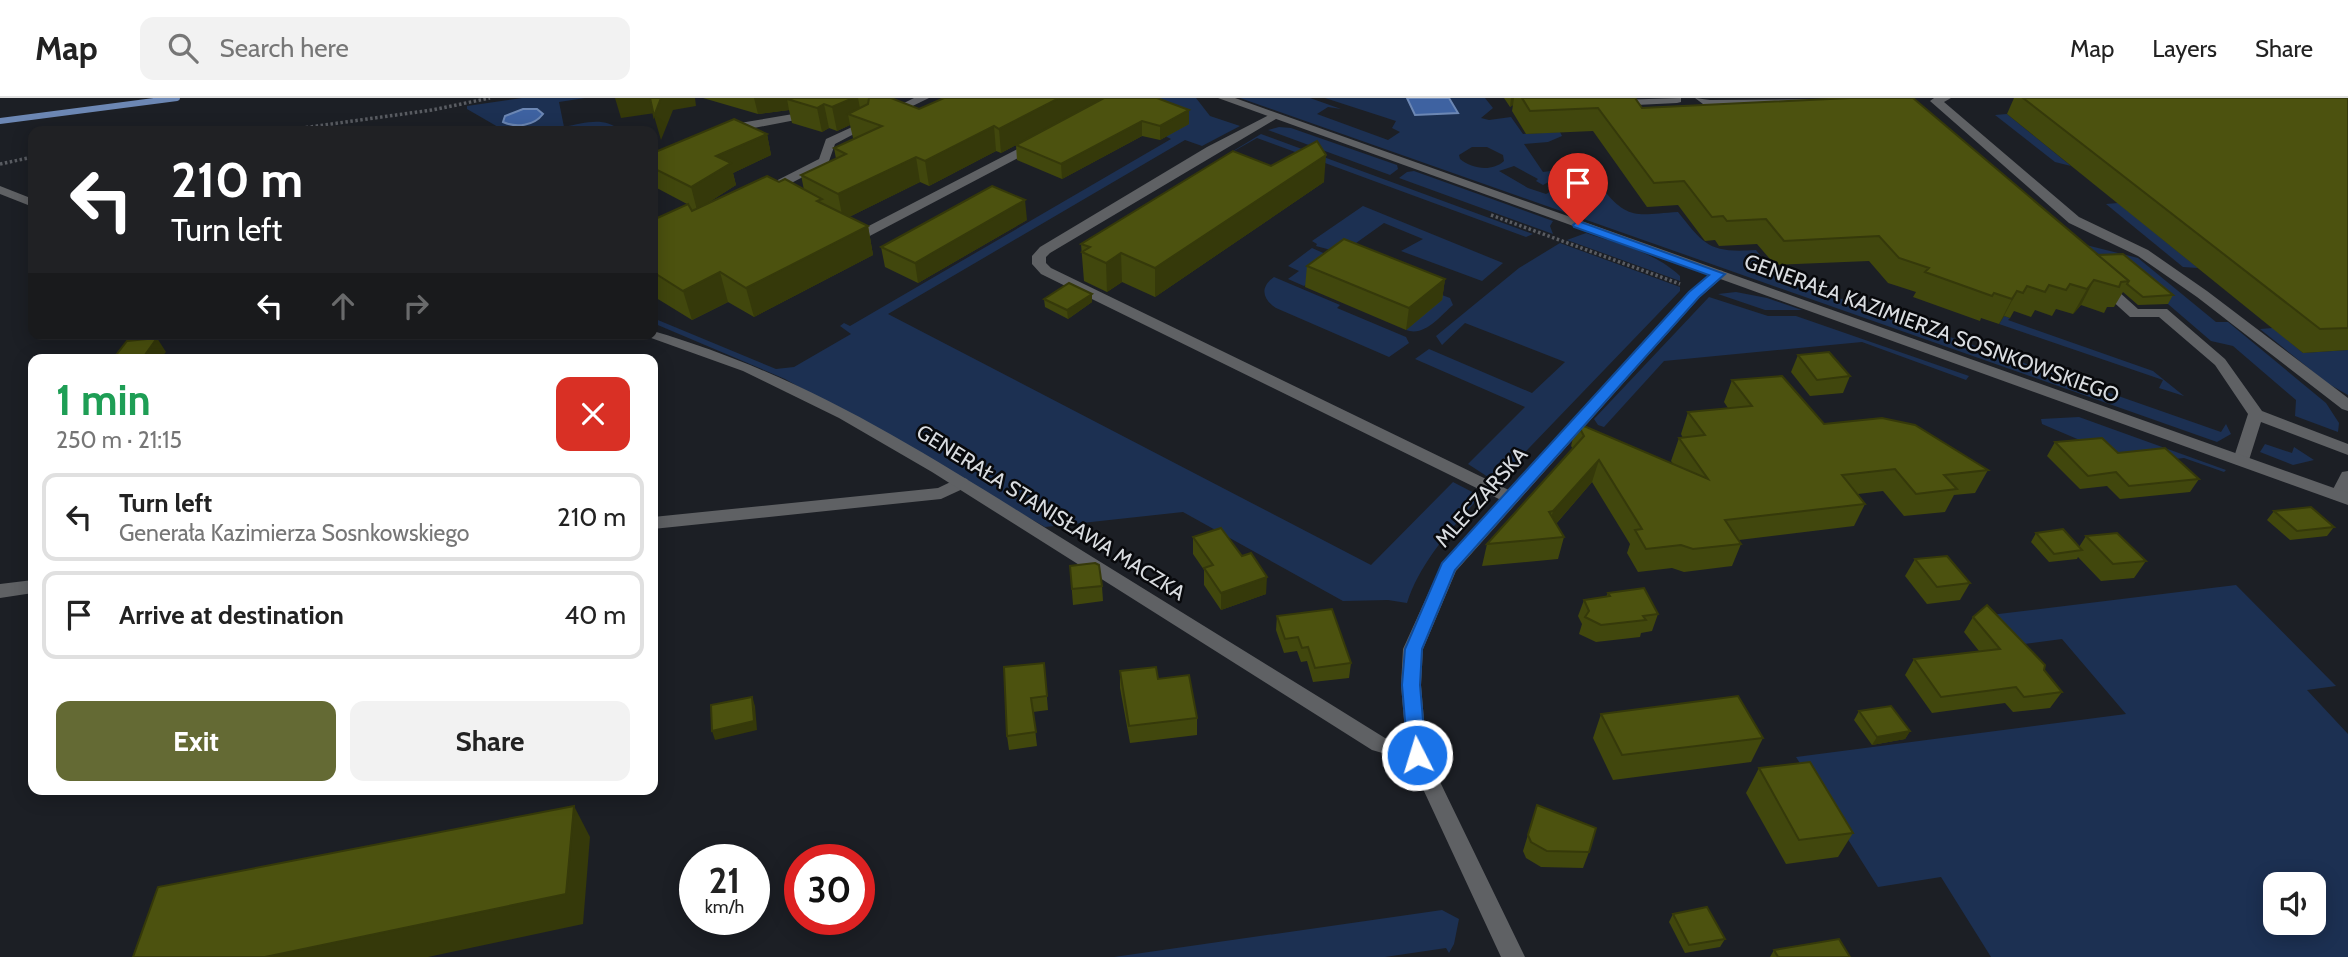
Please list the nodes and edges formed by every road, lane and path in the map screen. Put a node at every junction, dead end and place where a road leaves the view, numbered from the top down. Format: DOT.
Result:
graph roads {
  1 [pos="490,98"];
  2 [pos="843,98"];
  3 [pos="923,98"];
  4 [pos="1224,98"];
  5 [pos="1675,98"];
  6 [pos="1701,98"];
  7 [pos="1945,98"];
  8 [pos="1839,99"];
  9 [pos="1609,103"];
  10 [pos="1275,116"];
  11 [pos="882,117"];
  12 [pos="867,124"];
  13 [pos="317,126"];
  14 [pos="727,129"];
  15 [pos="1049,137"];
  16 [pos="28,158"];
  17 [pos="0,164"];
  18 [pos="0,190"];
  19 [pos="779,194"];
  20 [pos="28,201"];
  21 [pos="836,224"];
  22 [pos="1718,274"];
  23 [pos="2096,279"];
  24 [pos="658,337"];
  25 [pos="2348,406"];
  26 [pos="2256,414"];
  27 [pos="2348,450"];
  28 [pos="2241,460"];
  29 [pos="2348,476"];
  30 [pos="961,483"];
  31 [pos="2344,497"];
  32 [pos="1511,498"];
  33 [pos="658,522"];
  34 [pos="28,588"];
  35 [pos="0,591"];
  36 [pos="1417,755"];
  37 [pos="1513,957"];
  1 -- 13 [label="path"];
  2 -- 14 [label="street"];
  3 -- 11 [label="street"];
  4 -- 10 [label="street, GENERAŁA KAZIMIERZA SOSNKOWSKIEGO"];
  5 -- 9 [label="street"];
  6 -- 8 [label="street"];
  7 -- 25 [label="street"];
  10 -- 22 [label="street, GENERAŁA KAZIMIERZA SOSNKOWSKIEGO"];
  10 -- 32 [label="street"];
  12 -- 19 [label="street"];
  15 -- 21 [label="street"];
  16 -- 17 [label="path"];
  18 -- 20 [label="street"];
  22 -- 28 [label="street, GENERAŁA KAZIMIERZA SOSNKOWSKIEGO"];
  22 -- 32 [label="street, MLECZARSKA"];
  23 -- 26 [label="street"];
  24 -- 30 [label="street, GENERAŁA STANISŁAWA MACZKA"];
  26 -- 27 [label="street"];
  26 -- 28 [label="street"];
  28 -- 31 [label="street, GENERAŁA KAZIMIERZA SOSNKOWSKIEGO"];
  29 -- 31 [label="street"];
  30 -- 33 [label="street"];
  30 -- 36 [label="street, GENERAŁA STANISŁAWA MACZKA"];
  32 -- 36 [label="street, MLECZARSKA"];
  34 -- 35 [label="street"];
  36 -- 37 [label="street, MLECZARSKA"];
}
